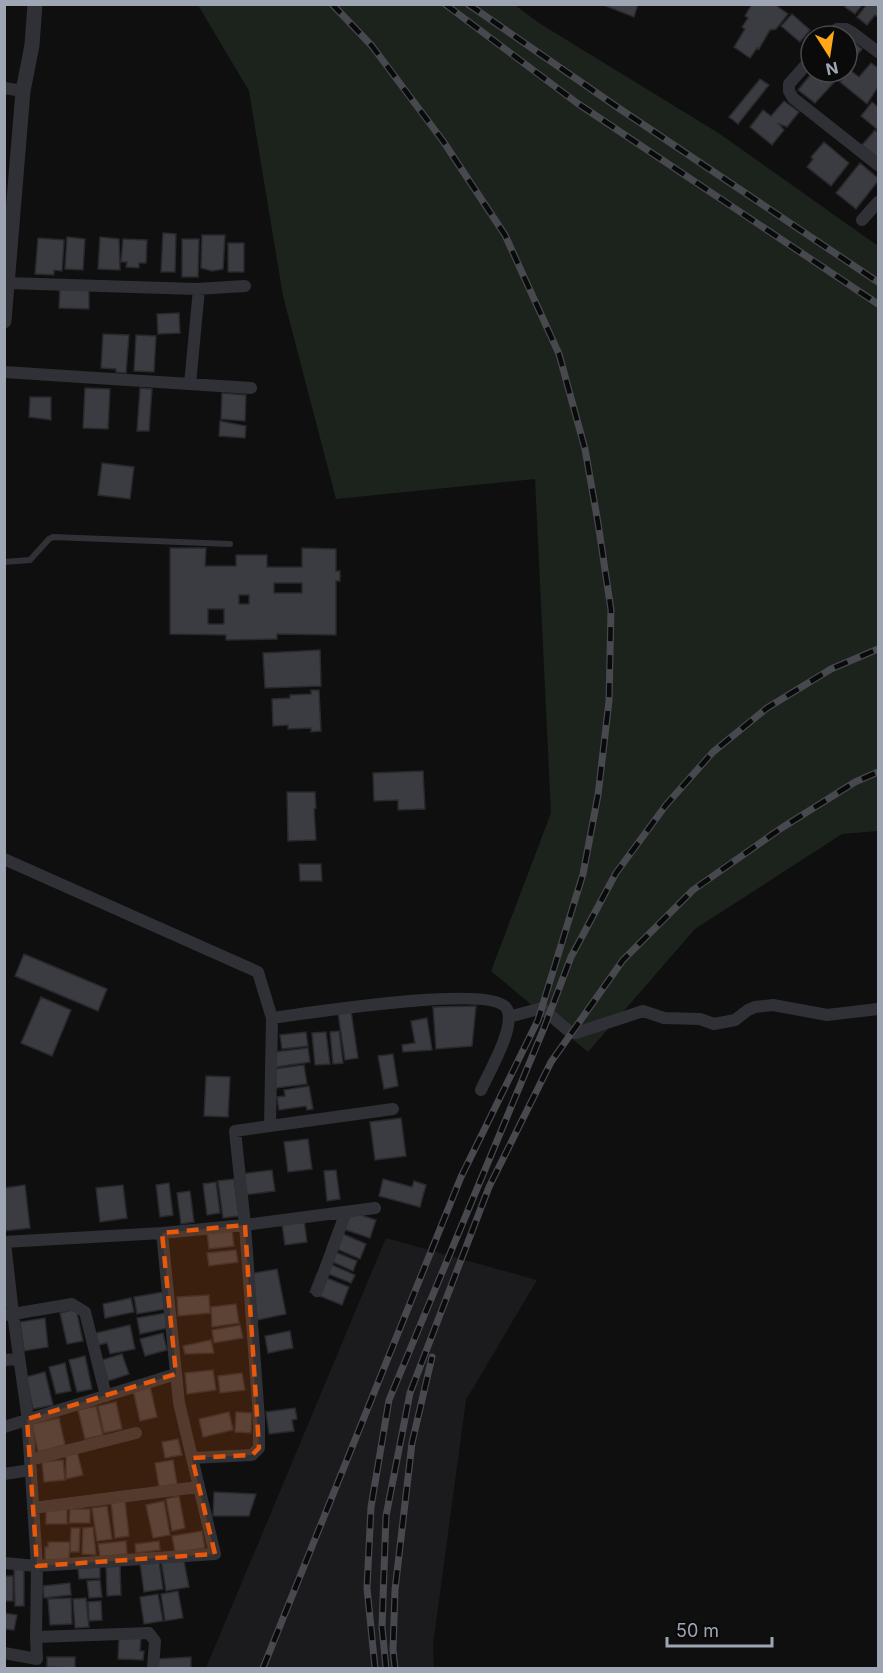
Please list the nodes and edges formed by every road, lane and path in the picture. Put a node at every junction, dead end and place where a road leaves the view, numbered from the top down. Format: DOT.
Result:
graph roads {
  1 [pos="35,4"];
  2 [pos="859,38"];
  3 [pos="879,52"];
  4 [pos="799,73"];
  5 [pos="4,88"];
  6 [pos="22,90"];
  7 [pos="879,165"];
  8 [pos="879,202"];
  9 [pos="862,220"];
  10 [pos="7,283"];
  11 [pos="245,286"];
  12 [pos="199,289"];
  13 [pos="4,321"];
  14 [pos="4,372"];
  15 [pos="190,384"];
  16 [pos="251,388"];
  17 [pos="230,544"];
  18 [pos="4,562"];
  19 [pos="4,859"];
  20 [pos="879,1009"];
  21 [pos="509,1017"];
  22 [pos="272,1018"];
  23 [pos="481,1090"];
  24 [pos="393,1109"];
  25 [pos="270,1126"];
  26 [pos="375,1208"];
  27 [pos="346,1212"];
  28 [pos="245,1225"];
  29 [pos="162,1233"];
  30 [pos="5,1242"];
  31 [pos="317,1291"];
  32 [pos="9,1314"];
  33 [pos="19,1359"];
  34 [pos="4,1360"];
  35 [pos="176,1374"];
  36 [pos="106,1396"];
  37 [pos="27,1419"];
  38 [pos="4,1427"];
  39 [pos="136,1434"];
  40 [pos="192,1458"];
  41 [pos="30,1465"];
  42 [pos="4,1474"];
  43 [pos="198,1487"];
  44 [pos="33,1508"];
  45 [pos="4,1563"];
  46 [pos="37,1566"];
  47 [pos="36,1637"];
  48 [pos="4,1653"];
  49 [pos="39,1664"];
  50 [pos="153,1668"];
  1 -- 6 [label="street"];
  2 -- 3 [label="street"];
  4 -- 7 [label="street"];
  5 -- 6 [label="street"];
  6 -- 10 [label="street"];
  8 -- 9 [label="street"];
  10 -- 12 [label="street"];
  10 -- 13 [label="street"];
  11 -- 12 [label="street"];
  12 -- 15 [label="street"];
  14 -- 15 [label="street"];
  15 -- 16 [label="street"];
  17 -- 18 [label="lane"];
  19 -- 22 [label="street"];
  20 -- 21 [label="street"];
  21 -- 22 [label="street"];
  21 -- 23 [label="street"];
  22 -- 25 [label="street"];
  24 -- 25 [label="street"];
  25 -- 28 [label="street"];
  26 -- 27 [label="street"];
  27 -- 28 [label="street"];
  27 -- 31 [label="street"];
  28 -- 29 [label="street"];
  28 -- 40 [label="street"];
  29 -- 30 [label="street"];
  29 -- 35 [label="street"];
  30 -- 32 [label="street"];
  32 -- 33 [label="street"];
  32 -- 36 [label="street"];
  33 -- 34 [label="street"];
  33 -- 37 [label="street"];
  35 -- 36 [label="street"];
  35 -- 40 [label="street"];
  36 -- 37 [label="street"];
  37 -- 38 [label="street"];
  37 -- 41 [label="street"];
  39 -- 41 [label="street"];
  40 -- 43 [label="street"];
  41 -- 42 [label="street"];
  41 -- 44 [label="street"];
  43 -- 44 [label="street"];
  43 -- 46 [label="street"];
  44 -- 46 [label="street"];
  45 -- 46 [label="street"];
  46 -- 47 [label="street"];
  47 -- 49 [label="street"];
  47 -- 50 [label="street"];
  48 -- 49 [label="street"];
}
